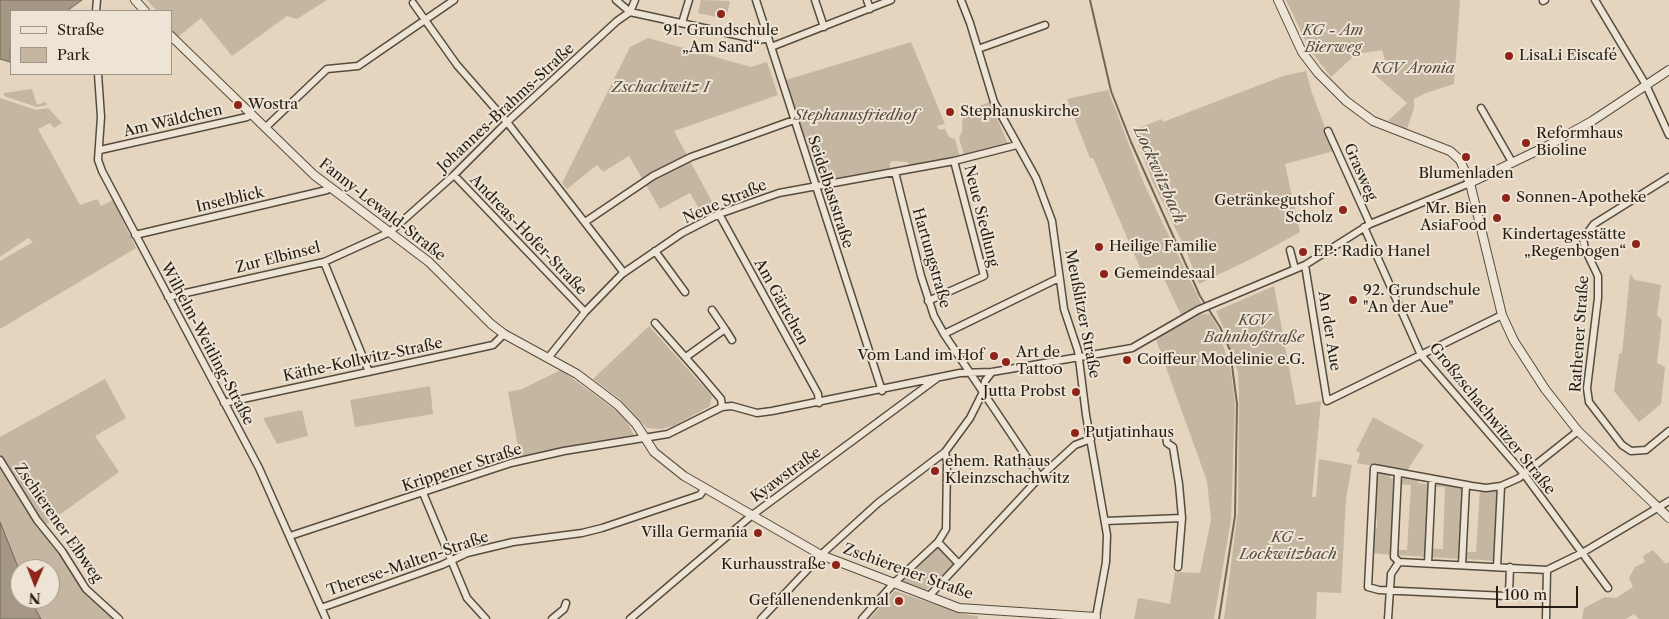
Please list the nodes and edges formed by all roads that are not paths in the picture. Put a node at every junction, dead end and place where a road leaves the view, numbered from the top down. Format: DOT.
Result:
graph roads {
  1 [pos="135,0"];
  2 [pos="454,0"];
  3 [pos="616,0"];
  4 [pos="635,0"];
  5 [pos="689,0"];
  6 [pos="756,0"];
  7 [pos="816,0"];
  8 [pos="868,0"];
  9 [pos="891,0"];
  10 [pos="961,0"];
  11 [pos="1278,0"];
  12 [pos="1595,0"];
  13 [pos="413,3"];
  14 [pos="870,9"];
  15 [pos="144,10"];
  16 [pos="630,12"];
  17 [pos="425,20"];
  18 [pos="682,23"];
  19 [pos="1045,25"];
  20 [pos="824,27"];
  21 [pos="172,37"];
  22 [pos="768,38"];
  23 [pos="771,47"];
  24 [pos="978,49"];
  25 [pos="1669,70"];
  26 [pos="98,75"];
  27 [pos="1646,85"];
  28 [pos="1481,108"];
  29 [pos="251,114"];
  30 [pos="794,120"];
  31 [pos="507,122"];
  32 [pos="265,128"];
  33 [pos="1328,131"];
  34 [pos="1669,135"];
  35 [pos="1017,145"];
  36 [pos="100,150"];
  37 [pos="954,161"];
  38 [pos="1512,162"];
  39 [pos="895,172"];
  40 [pos="454,175"];
  41 [pos="1669,177"];
  42 [pos="1470,183"];
  43 [pos="816,184"];
  44 [pos="329,188"];
  45 [pos="719,214"];
  46 [pos="585,222"];
  47 [pos="1367,225"];
  48 [pos="390,232"];
  49 [pos="135,235"];
  50 [pos="1290,250"];
  51 [pos="655,251"];
  52 [pos="324,262"];
  53 [pos="1305,265"];
  54 [pos="1295,269"];
  55 [pos="624,273"];
  56 [pos="1059,278"];
  57 [pos="685,292"];
  58 [pos="168,297"];
  59 [pos="928,301"];
  60 [pos="712,310"];
  61 [pos="585,312"];
  62 [pos="1502,315"];
  63 [pos="655,323"];
  64 [pos="725,330"];
  65 [pos="504,334"];
  66 [pos="944,334"];
  67 [pos="732,340"];
  68 [pos="1421,355"];
  69 [pos="686,357"];
  70 [pos="1078,357"];
  71 [pos="548,358"];
  72 [pos="369,372"];
  73 [pos="970,372"];
  74 [pos="992,372"];
  75 [pos="937,378"];
  76 [pos="882,391"];
  77 [pos="983,392"];
  78 [pos="224,403"];
  79 [pos="819,403"];
  80 [pos="722,407"];
  81 [pos="1578,431"];
  82 [pos="1669,431"];
  83 [pos="1166,434"];
  84 [pos="644,438"];
  85 [pos="1090,439"];
  86 [pos="945,452"];
  87 [pos="0,460"];
  88 [pos="1398,473"];
  89 [pos="1524,474"];
  90 [pos="1040,477"];
  91 [pos="1432,479"];
  92 [pos="1466,485"];
  93 [pos="1501,486"];
  94 [pos="705,488"];
  95 [pos="422,493"];
  96 [pos="1669,501"];
  97 [pos="1659,508"];
  98 [pos="752,516"];
  99 [pos="1182,518"];
  100 [pos="1669,518"];
  101 [pos="1105,521"];
  102 [pos="290,536"];
  103 [pos="938,542"];
  104 [pos="1582,553"];
  105 [pos="821,555"];
  106 [pos="451,561"];
  107 [pos="1399,562"];
  108 [pos="958,563"];
  109 [pos="1428,563"];
  110 [pos="1462,565"];
  111 [pos="1497,566"];
  112 [pos="1178,567"];
  113 [pos="1510,567"];
  114 [pos="1547,570"];
  115 [pos="894,584"];
  116 [pos="1608,588"];
  117 [pos="1390,590"];
  118 [pos="929,596"];
  119 [pos="566,603"];
  120 [pos="321,608"];
  121 [pos="1096,618"];
  122 [pos="119,619"];
  123 [pos="326,619"];
  124 [pos="486,619"];
  125 [pos="552,619"];
  126 [pos="631,619"];
  127 [pos="761,619"];
  128 [pos="862,619"];
  129 [pos="1388,619"];
  130 [pos="1546,619"];
  1 -- 15 [label="street"];
  2 -- 17 [label="street"];
  3 -- 16 [label="street"];
  4 -- 16 [label="street, Johannes-Brahms-Straße"];
  5 -- 18 [label="street"];
  6 -- 22 [label="street, Seidelbaststraße"];
  7 -- 20 [label="street"];
  8 -- 14 [label="street"];
  9 -- 14 [label="street"];
  10 -- 24 [label="street, Meußlitzer Straße"];
  11 -- 42 [label="street"];
  12 -- 27 [label="street"];
  13 -- 17 [label="street"];
  14 -- 20 [label="street"];
  16 -- 18 [label="street"];
  16 -- 31 [label="street, Johannes-Brahms-Straße"];
  17 -- 31 [label="street"];
  17 -- 32 [label="street"];
  18 -- 22 [label="street"];
  19 -- 24 [label="street"];
  20 -- 23 [label="street"];
  21 -- 29 [label="street, Fanny-Lewald-Straße"];
  22 -- 23 [label="street, Seidelbaststraße"];
  23 -- 30 [label="street, Seidelbaststraße"];
  24 -- 35 [label="street, Meußlitzer Straße"];
  25 -- 27 [label="street"];
  26 -- 36 [label="street, Wilhelm-Weitling-Straße"];
  27 -- 34 [label="street"];
  27 -- 38 [label="street"];
  28 -- 38 [label="street"];
  29 -- 32 [label="street, Fanny-Lewald-Straße"];
  29 -- 36 [label="street, Am Wäldchen"];
  30 -- 43 [label="street, Seidelbaststraße"];
  30 -- 46 [label="street"];
  31 -- 40 [label="street, Johannes-Brahms-Straße"];
  31 -- 46 [label="street"];
  32 -- 44 [label="street, Fanny-Lewald-Straße"];
  33 -- 47 [label="street, Grasweg"];
  35 -- 37 [label="street, Neue Straße"];
  35 -- 56 [label="street, Meußlitzer Straße"];
  36 -- 49 [label="street, Wilhelm-Weitling-Straße"];
  37 -- 39 [label="street, Neue Straße"];
  37 -- 59 [label="street, Neue Siedlung"];
  38 -- 42 [label="street"];
  39 -- 43 [label="street, Neue Straße"];
  39 -- 59 [label="street, Hartungstraße"];
  40 -- 48 [label="street, Johannes-Brahms-Straße"];
  40 -- 61 [label="street, Andreas-Hofer-Straße"];
  41 -- 82 [label="street, Rathener Straße"];
  42 -- 47 [label="street, Kyawstraße"];
  42 -- 62 [label="street"];
  43 -- 45 [label="street, Neue Straße"];
  43 -- 76 [label="street, Seidelbaststraße"];
  44 -- 48 [label="street, Fanny-Lewald-Straße"];
  44 -- 49 [label="street, Inselblick"];
  45 -- 51 [label="street, Neue Straße"];
  45 -- 79 [label="street, Am Gärtchen"];
  46 -- 55 [label="street"];
  47 -- 53 [label="street, Kyawstraße"];
  47 -- 68 [label="street, Großzschachwitzer Straße"];
  48 -- 52 [label="street, Zur Elbinsel"];
  48 -- 65 [label="street, Fanny-Lewald-Straße"];
  49 -- 58 [label="street, Wilhelm-Weitling-Straße"];
  50 -- 54 [label="street"];
  51 -- 55 [label="street, Neue Straße"];
  51 -- 57 [label="street"];
  52 -- 58 [label="street, Zur Elbinsel"];
  52 -- 72 [label="street"];
  53 -- 54 [label="street, Kyawstraße"];
  53 -- 68 [label="street, An der Aue"];
  54 -- 70 [label="street, Kyawstraße"];
  55 -- 61 [label="street, Neue Straße"];
  56 -- 66 [label="street"];
  56 -- 70 [label="street, Meußlitzer Straße"];
  58 -- 78 [label="street, Wilhelm-Weitling-Straße"];
  59 -- 66 [label="street, Hartungstraße"];
  60 -- 64 [label="street"];
  61 -- 71 [label="street, Neue Straße"];
  62 -- 68 [label="street"];
  62 -- 81 [label="street"];
  63 -- 69 [label="street"];
  64 -- 67 [label="street"];
  64 -- 69 [label="street"];
  65 -- 71 [label="street, Fanny-Lewald-Straße"];
  65 -- 72 [label="street, Käthe-Kollwitz-Straße"];
  66 -- 73 [label="street, Hartungstraße"];
  68 -- 89 [label="street, Großzschachwitzer Straße"];
  69 -- 80 [label="street"];
  70 -- 74 [label="street, Kyawstraße"];
  70 -- 85 [label="street, Meußlitzer Straße"];
  71 -- 84 [label="street, Fanny-Lewald-Straße"];
  72 -- 78 [label="street, Käthe-Kollwitz-Straße"];
  73 -- 74 [label="street, Kyawstraße"];
  73 -- 75 [label="street, Kyawstraße"];
  73 -- 77 [label="street, Hartungstraße"];
  74 -- 77 [label="street"];
  75 -- 76 [label="street"];
  75 -- 98 [label="street, Kyawstraße"];
  76 -- 79 [label="street"];
  77 -- 86 [label="street"];
  77 -- 90 [label="street"];
  78 -- 102 [label="street, Wilhelm-Weitling-Straße"];
  79 -- 80 [label="street"];
  80 -- 84 [label="street, Krippener Straße"];
  81 -- 89 [label="street"];
  81 -- 97 [label="street"];
  83 -- 99 [label="street"];
  84 -- 94 [label="street, Fanny-Lewald-Straße"];
  84 -- 95 [label="street, Krippener Straße"];
  85 -- 90 [label="street"];
  85 -- 101 [label="street, Meußlitzer Straße"];
  86 -- 103 [label="street"];
  86 -- 105 [label="street"];
  87 -- 122 [label="street, Zschierener Elbweg"];
  88 -- 91 [label="street"];
  88 -- 107 [label="street"];
  88 -- 117 [label="street"];
  89 -- 93 [label="street"];
  89 -- 104 [label="street, Großzschachwitzer Straße"];
  90 -- 108 [label="street"];
  91 -- 92 [label="street"];
  91 -- 109 [label="street"];
  92 -- 93 [label="street"];
  92 -- 110 [label="street"];
  93 -- 111 [label="street"];
  94 -- 98 [label="street, Fanny-Lewald-Straße"];
  94 -- 106 [label="street, Therese-Malten-Straße"];
  95 -- 102 [label="street, Krippener Straße"];
  95 -- 106 [label="street"];
  96 -- 97 [label="street"];
  97 -- 100 [label="street"];
  97 -- 104 [label="street"];
  98 -- 105 [label="street, Zschierener Straße"];
  98 -- 126 [label="street, Kyawstraße"];
  99 -- 101 [label="street"];
  99 -- 112 [label="street"];
  101 -- 121 [label="street, Meußlitzer Straße"];
  102 -- 120 [label="street, Wilhelm-Weitling-Straße"];
  103 -- 108 [label="street"];
  103 -- 115 [label="street"];
  104 -- 114 [label="street"];
  104 -- 116 [label="street, Großzschachwitzer Straße"];
  105 -- 115 [label="street, Zschierener Straße"];
  105 -- 127 [label="street"];
  106 -- 120 [label="street, Therese-Malten-Straße"];
  106 -- 124 [label="street"];
  107 -- 109 [label="street"];
  107 -- 117 [label="street"];
  108 -- 118 [label="street"];
  109 -- 110 [label="street"];
  110 -- 111 [label="street"];
  111 -- 113 [label="street"];
  113 -- 114 [label="street"];
  113 -- 117 [label="street"];
  114 -- 130 [label="street"];
  115 -- 118 [label="street, Zschierener Straße"];
  115 -- 128 [label="street"];
  117 -- 129 [label="street"];
  118 -- 121 [label="street, Zschierener Straße"];
  119 -- 125 [label="street"];
  120 -- 123 [label="street, Wilhelm-Weitling-Straße"];
}
